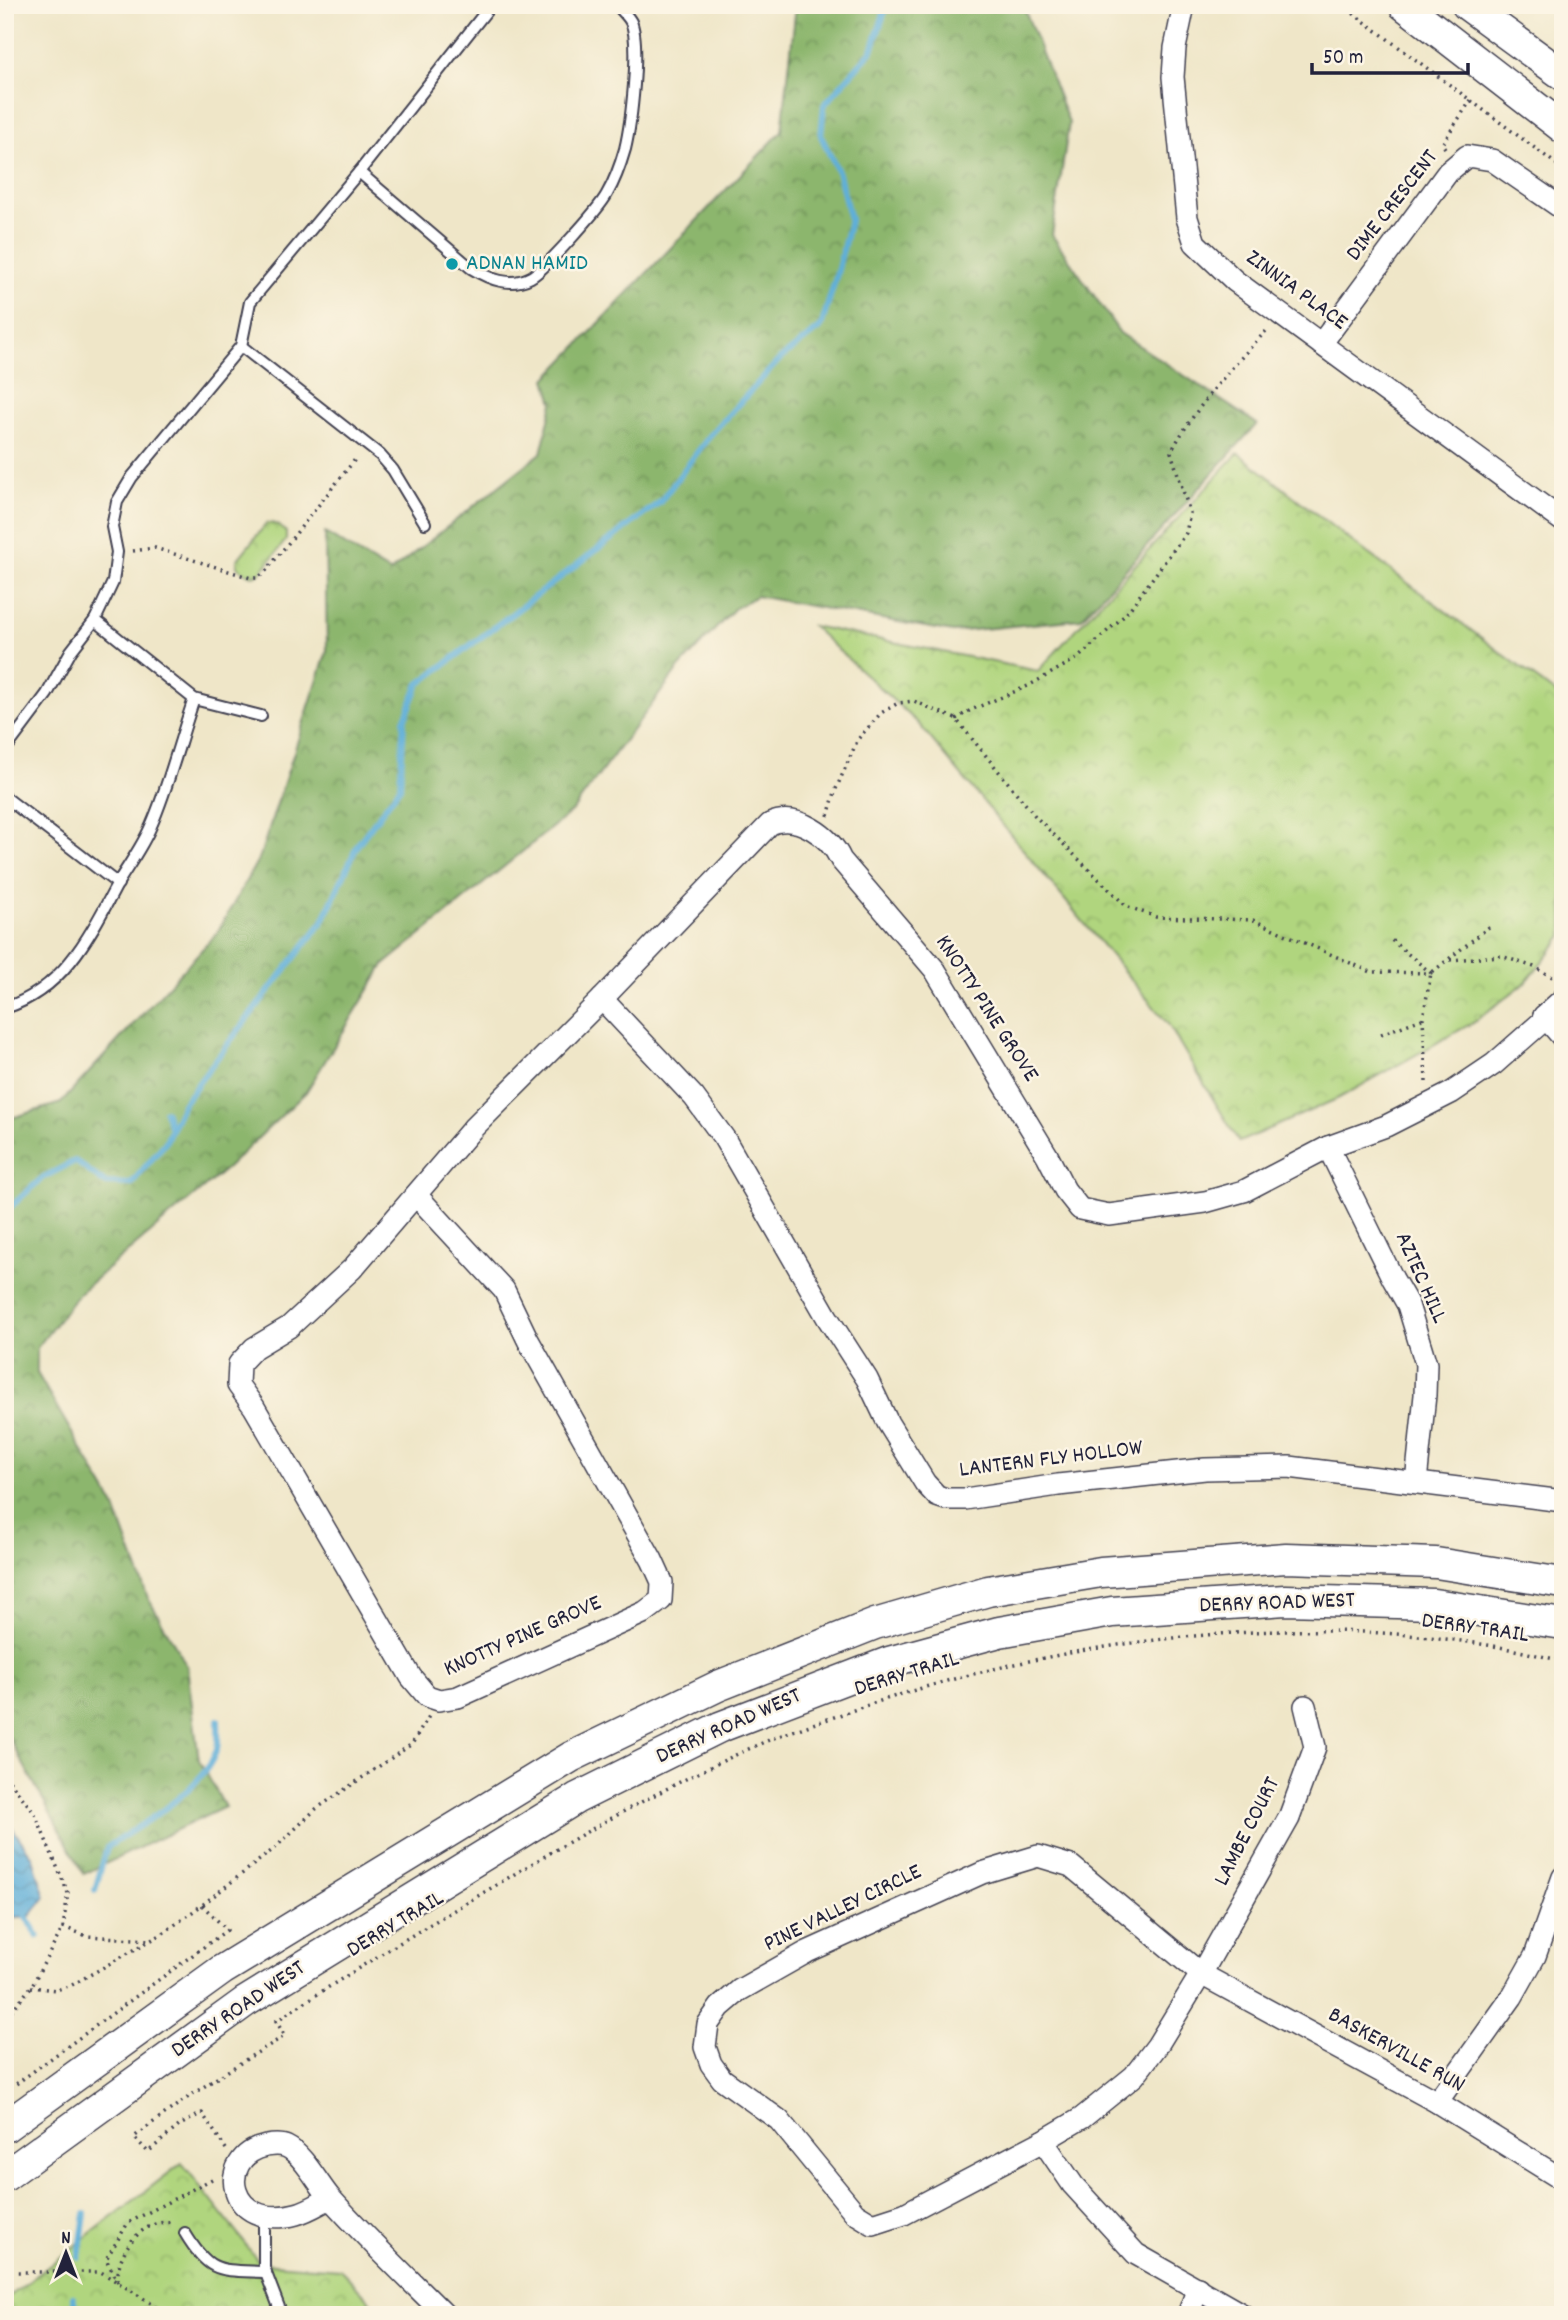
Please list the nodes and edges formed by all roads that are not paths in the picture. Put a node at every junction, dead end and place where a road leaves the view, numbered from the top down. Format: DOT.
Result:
graph roads {
  1 [pos="491,5"];
  2 [pos="617,5"];
  3 [pos="1184,5"];
  4 [pos="1404,5"];
  5 [pos="1467,5"];
  6 [pos="1563,75"];
  7 [pos="1563,128"];
  8 [pos="359,172"];
  9 [pos="1563,209"];
  10 [pos="1321,344"];
  11 [pos="241,346"];
  12 [pos="1563,521"];
  13 [pos="425,523"];
  14 [pos="95,620"];
  15 [pos="194,699"];
  16 [pos="261,716"];
  17 [pos="5,750"];
  18 [pos="5,797"];
  19 [pos="118,884"];
  20 [pos="602,999"];
  21 [pos="1563,999"];
  22 [pos="5,1008"];
  23 [pos="1544,1016"];
  24 [pos="1563,1038"];
  25 [pos="1328,1147"];
  26 [pos="416,1195"];
  27 [pos="1416,1482"];
  28 [pos="1563,1501"];
  29 [pos="1563,1583"];
  30 [pos="1563,1624"];
  31 [pos="1305,1706"];
  32 [pos="1563,1877"];
  33 [pos="1201,1974"];
  34 [pos="1437,2102"];
  35 [pos="5,2127"];
  36 [pos="1044,2141"];
  37 [pos="5,2176"];
  38 [pos="1563,2180"];
  39 [pos="330,2199"];
  40 [pos="264,2217"];
  41 [pos="185,2233"];
  42 [pos="265,2272"];
  43 [pos="1198,2288"];
  44 [pos="282,2315"];
  45 [pos="445,2315"];
  46 [pos="1188,2315"];
  47 [pos="1243,2315"];
  1 -- 8 [label="lane"];
  2 -- 8 [label="lane"];
  3 -- 10 [label="street, ZINNIA PLACE"];
  4 -- 7 [label="main road"];
  5 -- 6 [label="main road"];
  8 -- 11 [label="lane"];
  9 -- 10 [label="street, DIME CRESCENT"];
  10 -- 12 [label="street, ZINNIA PLACE"];
  11 -- 13 [label="lane"];
  11 -- 14 [label="lane"];
  14 -- 15 [label="lane"];
  14 -- 17 [label="lane"];
  15 -- 16 [label="lane"];
  15 -- 19 [label="lane"];
  18 -- 19 [label="lane"];
  19 -- 22 [label="lane"];
  20 -- 25 [label="street, KNOTTY PINE GROVE"];
  20 -- 26 [label="street, KNOTTY PINE GROVE"];
  20 -- 27 [label="street, LANTERN FLY HOLLOW"];
  21 -- 23 [label="street, KNOTTY PINE GROVE"];
  23 -- 24 [label="street"];
  23 -- 25 [label="street, KNOTTY PINE GROVE"];
  25 -- 27 [label="street, AZTEC HILL"];
  26 -- 26 [label="street, KNOTTY PINE GROVE"];
  27 -- 28 [label="street, LANTERN FLY HOLLOW"];
  29 -- 35 [label="main road, DERRY ROAD WEST"];
  30 -- 37 [label="main road, DERRY ROAD WEST"];
  31 -- 33 [label="street, LAMBE COURT"];
  32 -- 34 [label="street"];
  33 -- 34 [label="street, BASKERVILLE RUN"];
  33 -- 36 [label="street, PINE VALLEY CIRCLE"];
  33 -- 36 [label="street, PINE VALLEY CIRCLE"];
  34 -- 38 [label="street, BASKERVILLE RUN"];
  36 -- 43 [label="street"];
  39 -- 40 [label="street"];
  39 -- 40 [label="street"];
  39 -- 45 [label="street"];
  40 -- 42 [label="lane"];
  41 -- 42 [label="lane"];
  42 -- 44 [label="lane"];
  43 -- 46 [label="street"];
  43 -- 47 [label="street"];
}
